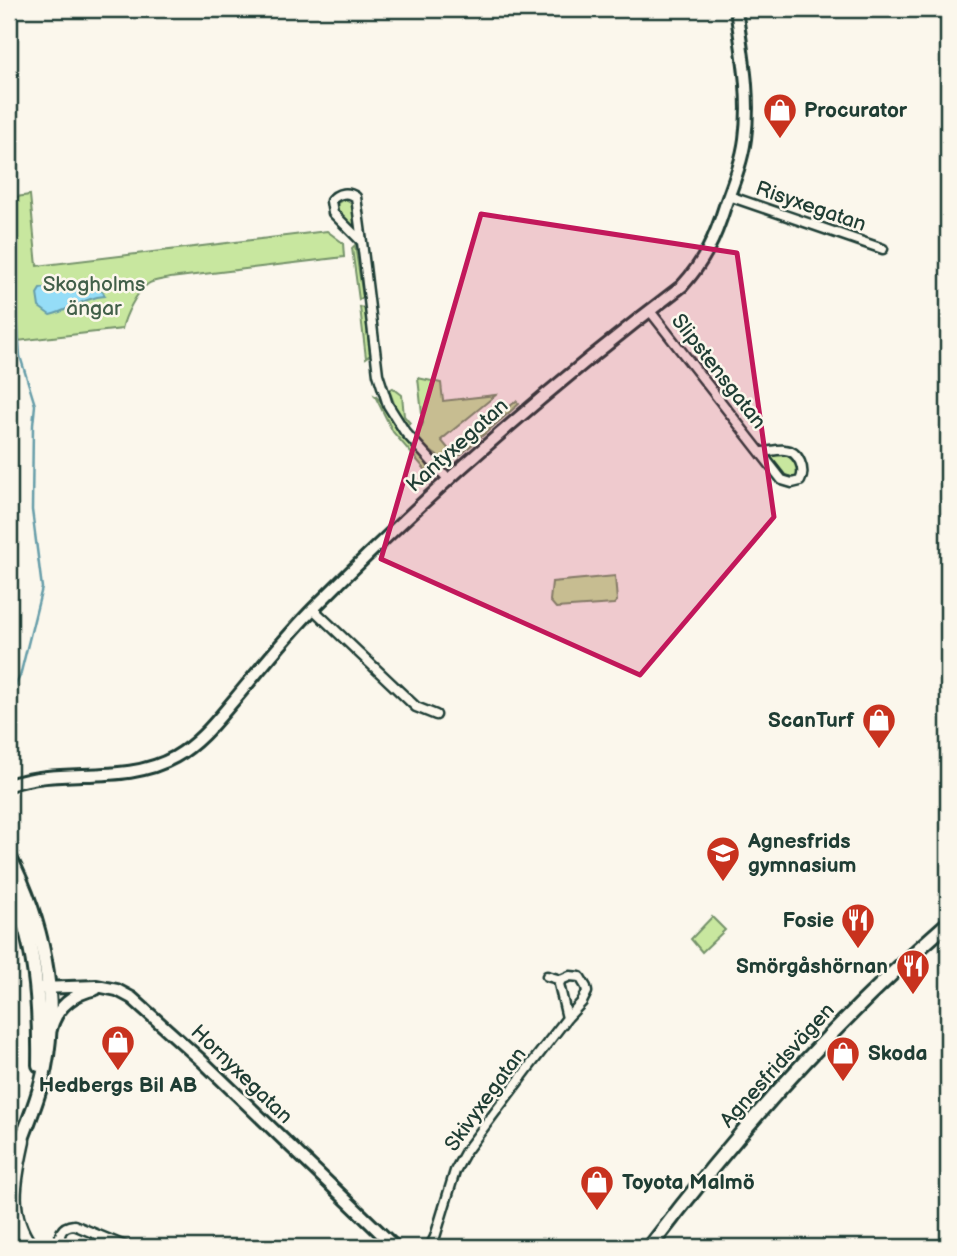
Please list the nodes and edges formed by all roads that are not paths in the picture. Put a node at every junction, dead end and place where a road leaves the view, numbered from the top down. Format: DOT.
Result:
graph roads {
  1 [pos="736,9"];
  2 [pos="729,196"];
  3 [pos="362,243"];
  4 [pos="883,249"];
  5 [pos="650,311"];
  6 [pos="761,452"];
  7 [pos="447,478"];
  8 [pos="313,609"];
  9 [pos="436,715"];
  10 [pos="30,779"];
  11 [pos="9,785"];
  12 [pos="9,790"];
  13 [pos="9,856"];
  14 [pos="9,884"];
  15 [pos="948,923"];
  16 [pos="547,976"];
  17 [pos="561,980"];
  18 [pos="107,988"];
  19 [pos="43,993"];
  20 [pos="79,994"];
  21 [pos="566,1018"];
  22 [pos="48,1042"];
  23 [pos="35,1104"];
  24 [pos="21,1141"];
  25 [pos="10,1167"];
  26 [pos="9,1183"];
  27 [pos="9,1237"];
  28 [pos="116,1243"];
  29 [pos="18,1247"];
  30 [pos="29,1247"];
  31 [pos="62,1247"];
  32 [pos="89,1247"];
  33 [pos="127,1247"];
  34 [pos="395,1247"];
  35 [pos="430,1247"];
  36 [pos="650,1247"];
  1 -- 2 [label="street, Kantyxegatan"];
  2 -- 4 [label="street, Risyxegatan"];
  2 -- 5 [label="street, Kantyxegatan"];
  3 -- 3 [label="street"];
  3 -- 7 [label="street"];
  5 -- 6 [label="street, Slipstensgatan"];
  5 -- 7 [label="street, Kantyxegatan"];
  6 -- 6 [label="street, Slipstensgatan"];
  7 -- 8 [label="street, Kantyxegatan"];
  8 -- 9 [label="street"];
  8 -- 10 [label="street, Kantyxegatan"];
  10 -- 11 [label="street, Kantyxegatan"];
  10 -- 12 [label="street, Kantyxegatan"];
  13 -- 19 [label="main road"];
  14 -- 19 [label="main road"];
  15 -- 36 [label="main road, Agnesfridsvägen"];
  16 -- 17 [label="street, Skivyxegatan"];
  17 -- 21 [label="street"];
  17 -- 21 [label="street, Skivyxegatan"];
  18 -- 19 [label="street, Hornyxegatan"];
  18 -- 20 [label="street"];
  18 -- 34 [label="street, Hornyxegatan"];
  19 -- 20 [label="street"];
  19 -- 22 [label="main road"];
  19 -- 23 [label="main road"];
  20 -- 22 [label="street"];
  21 -- 35 [label="street, Skivyxegatan"];
  22 -- 23 [label="main road"];
  23 -- 24 [label="main road"];
  24 -- 25 [label="highway"];
  24 -- 30 [label="highway"];
  25 -- 26 [label="main road"];
  27 -- 29 [label="highway"];
  28 -- 31 [label="street"];
  28 -- 32 [label="street"];
  28 -- 33 [label="street"];
}
